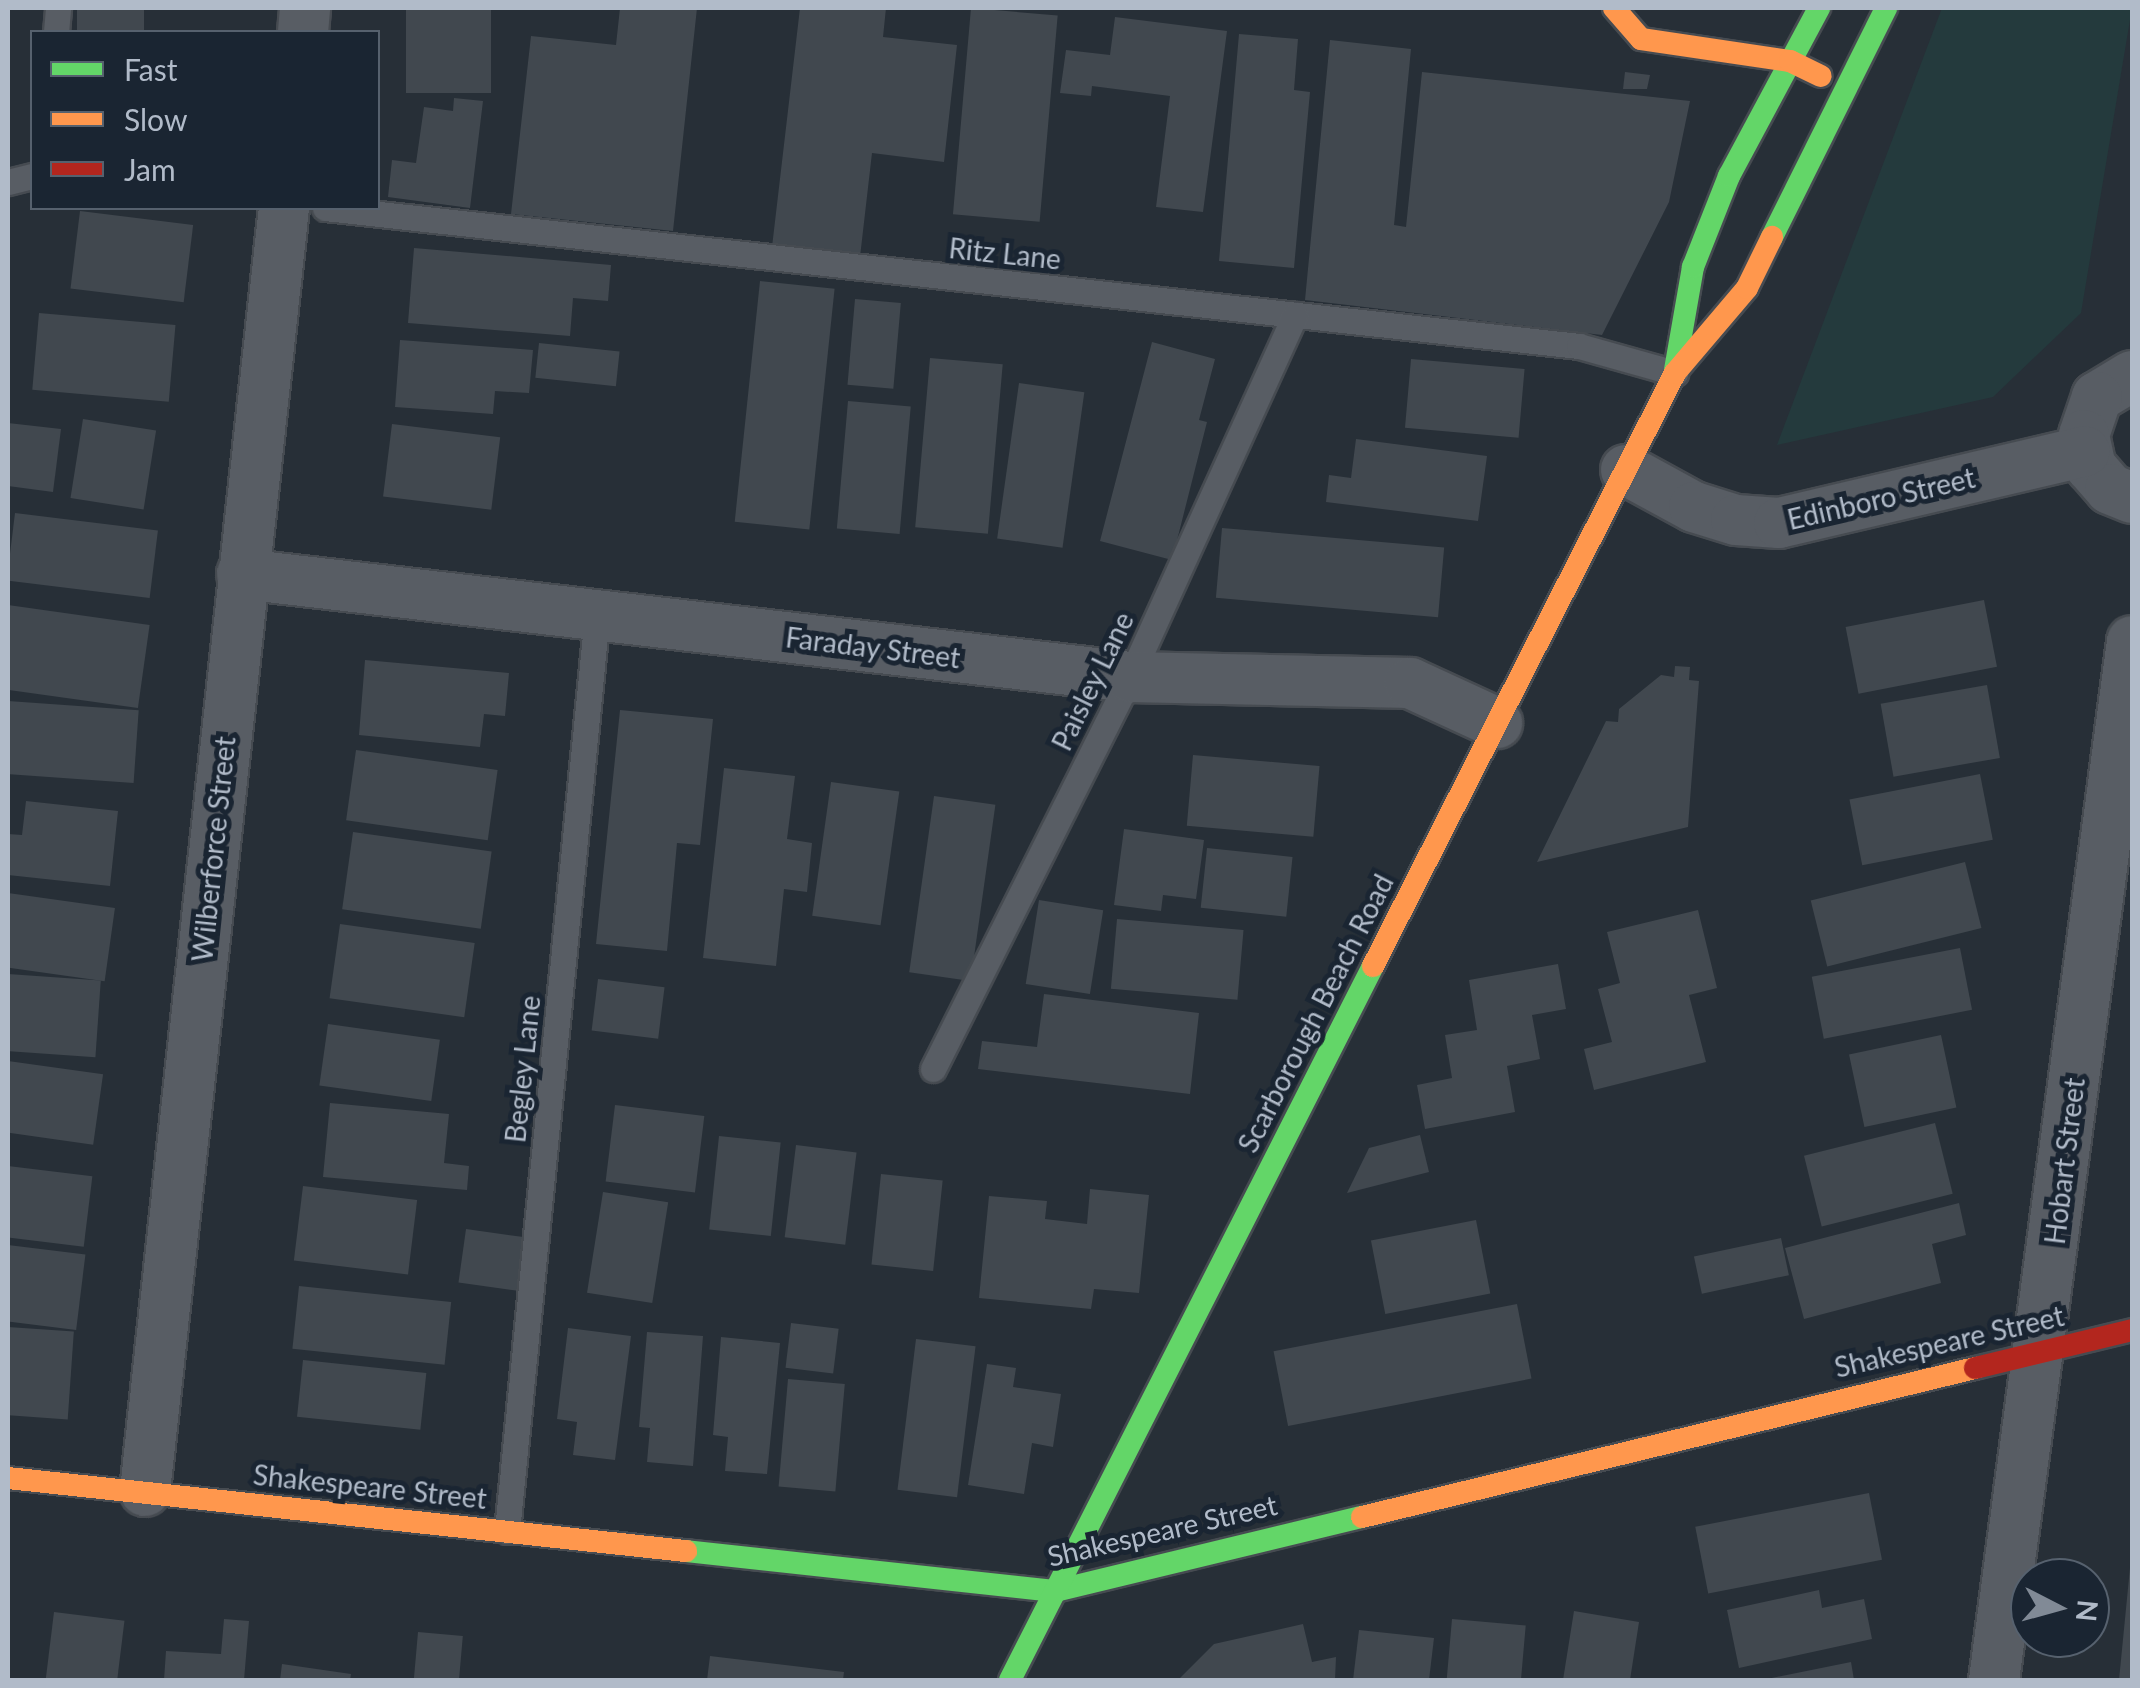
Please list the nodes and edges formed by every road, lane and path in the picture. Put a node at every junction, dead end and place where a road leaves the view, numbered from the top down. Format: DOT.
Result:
graph roads {
  1 [pos="1614,8"];
  2 [pos="1819,8"];
  3 [pos="1838,8"];
  4 [pos="1882,17"];
  5 [pos="1790,61"];
  6 [pos="1846,88"];
  7 [pos="284,210"];
  8 [pos="343,210"];
  9 [pos="1295,315"];
  10 [pos="1674,373"];
  11 [pos="2132,376"];
  12 [pos="2085,451"];
  13 [pos="1626,470"];
  14 [pos="2132,498"];
  15 [pos="242,574"];
  16 [pos="597,614"];
  17 [pos="2132,640"];
  18 [pos="1130,677"];
  19 [pos="1497,723"];
  20 [pos="933,1069"];
  21 [pos="2132,1330"];
  22 [pos="2039,1350"];
  23 [pos="8,1478"];
  24 [pos="144,1491"];
  25 [pos="506,1531"];
  26 [pos="1055,1591"];
  27 [pos="1010,1680"];
  28 [pos="1994,1680"];
  1 -- 5 [label="main road"];
  2 -- 5 [label="main road, Scarborough Beach Road"];
  3 -- 4 [label="main road"];
  4 -- 6 [label="main road, Scarborough Beach Road"];
  5 -- 6 [label="main road"];
  5 -- 10 [label="main road, Scarborough Beach Road"];
  6 -- 10 [label="main road, Scarborough Beach Road"];
  7 -- 15 [label="street, Wilberforce Street"];
  8 -- 9 [label="lane, Ritz Lane"];
  9 -- 10 [label="lane, Ritz Lane"];
  9 -- 18 [label="lane, Paisley Lane"];
  10 -- 13 [label="main road, Scarborough Beach Road"];
  11 -- 12 [label="street"];
  12 -- 13 [label="street, Edinboro Street"];
  12 -- 14 [label="street"];
  13 -- 19 [label="main road, Scarborough Beach Road"];
  15 -- 16 [label="street, Faraday Street"];
  15 -- 24 [label="street, Wilberforce Street"];
  16 -- 18 [label="street, Faraday Street"];
  16 -- 25 [label="lane, Begley Lane"];
  17 -- 22 [label="street, Hobart Street"];
  18 -- 19 [label="street, Faraday Street"];
  18 -- 20 [label="lane, Paisley Lane"];
  19 -- 26 [label="main road, Scarborough Beach Road"];
  21 -- 22 [label="main road, Shakespeare Street"];
  22 -- 26 [label="main road, Shakespeare Street"];
  22 -- 28 [label="street, Hobart Street"];
  23 -- 24 [label="main road, Shakespeare Street"];
  24 -- 25 [label="main road, Shakespeare Street"];
  25 -- 26 [label="main road, Shakespeare Street"];
  26 -- 27 [label="main road, Scarborough Beach Road"];
}
